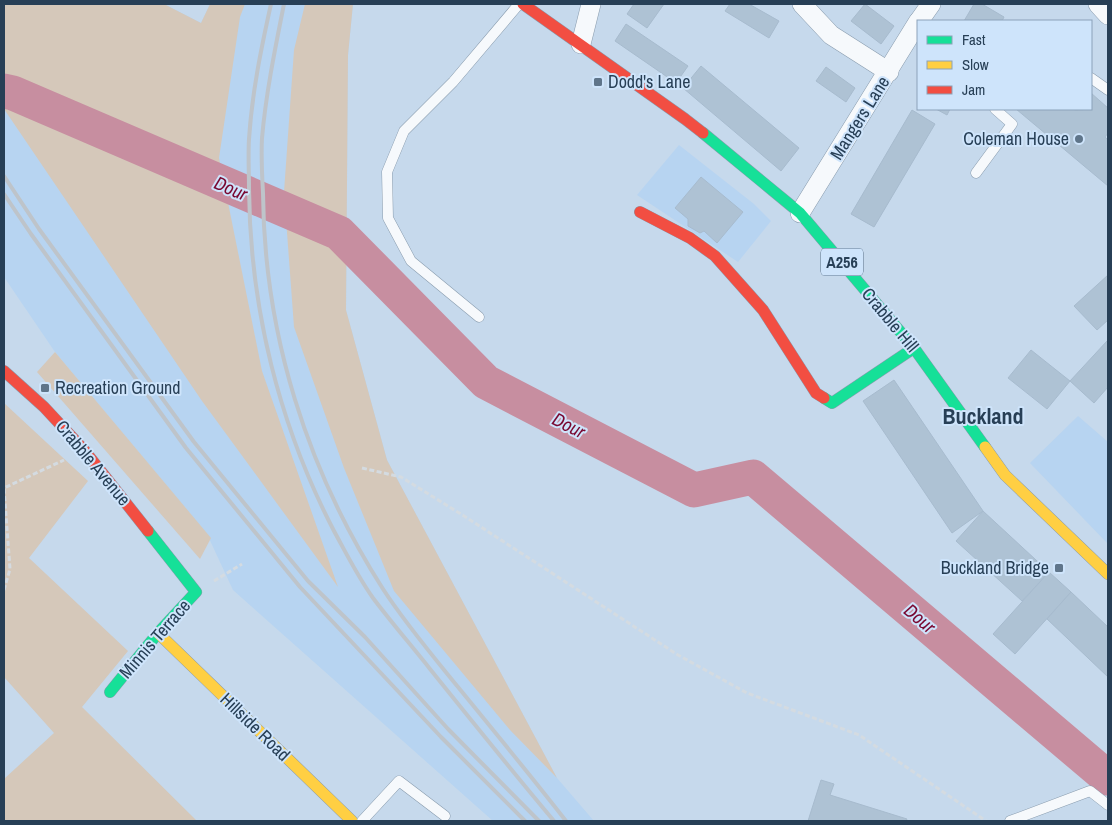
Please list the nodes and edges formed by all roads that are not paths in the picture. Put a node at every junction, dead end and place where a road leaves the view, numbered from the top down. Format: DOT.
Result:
graph roads {
  1 [pos="520,4"];
  2 [pos="523,4"];
  3 [pos="591,4"];
  4 [pos="802,4"];
  5 [pos="931,4"];
  6 [pos="1098,4"];
  7 [pos="1108,15"];
  8 [pos="919,20"];
  9 [pos="917,24"];
  10 [pos="580,44"];
  11 [pos="888,72"];
  12 [pos="1092,79"];
  13 [pos="1108,90"];
  14 [pos="996,110"];
  15 [pos="976,173"];
  16 [pos="640,212"];
  17 [pos="800,213"];
  18 [pos="479,317"];
  19 [pos="914,348"];
  20 [pos="4,371"];
  21 [pos="174,562"];
  22 [pos="1108,574"];
  23 [pos="158,633"];
  24 [pos="110,692"];
  25 [pos="1108,805"];
  26 [pos="445,816"];
  27 [pos="352,821"];
  28 [pos="362,821"];
  29 [pos="1010,821"];
  1 -- 18 [label="lane"];
  2 -- 10 [label="street, Crabble Hill / A256"];
  3 -- 10 [label="street"];
  4 -- 11 [label="street"];
  5 -- 8 [label="street, Mangers Lane"];
  6 -- 7 [label="street"];
  9 -- 11 [label="street, Mangers Lane"];
  10 -- 17 [label="street, Crabble Hill / A256"];
  11 -- 17 [label="street, Mangers Lane"];
  12 -- 13 [label="lane"];
  14 -- 15 [label="lane"];
  16 -- 19 [label="street"];
  17 -- 19 [label="street, Crabble Hill / A256"];
  19 -- 22 [label="street, Crabble Hill / A256"];
  20 -- 21 [label="street, Crabble Avenue"];
  21 -- 23 [label="street, Minnis Terrace"];
  23 -- 24 [label="street, Minnis Terrace"];
  23 -- 27 [label="street, Hillside Road"];
  25 -- 29 [label="lane"];
  26 -- 28 [label="lane"];
}
